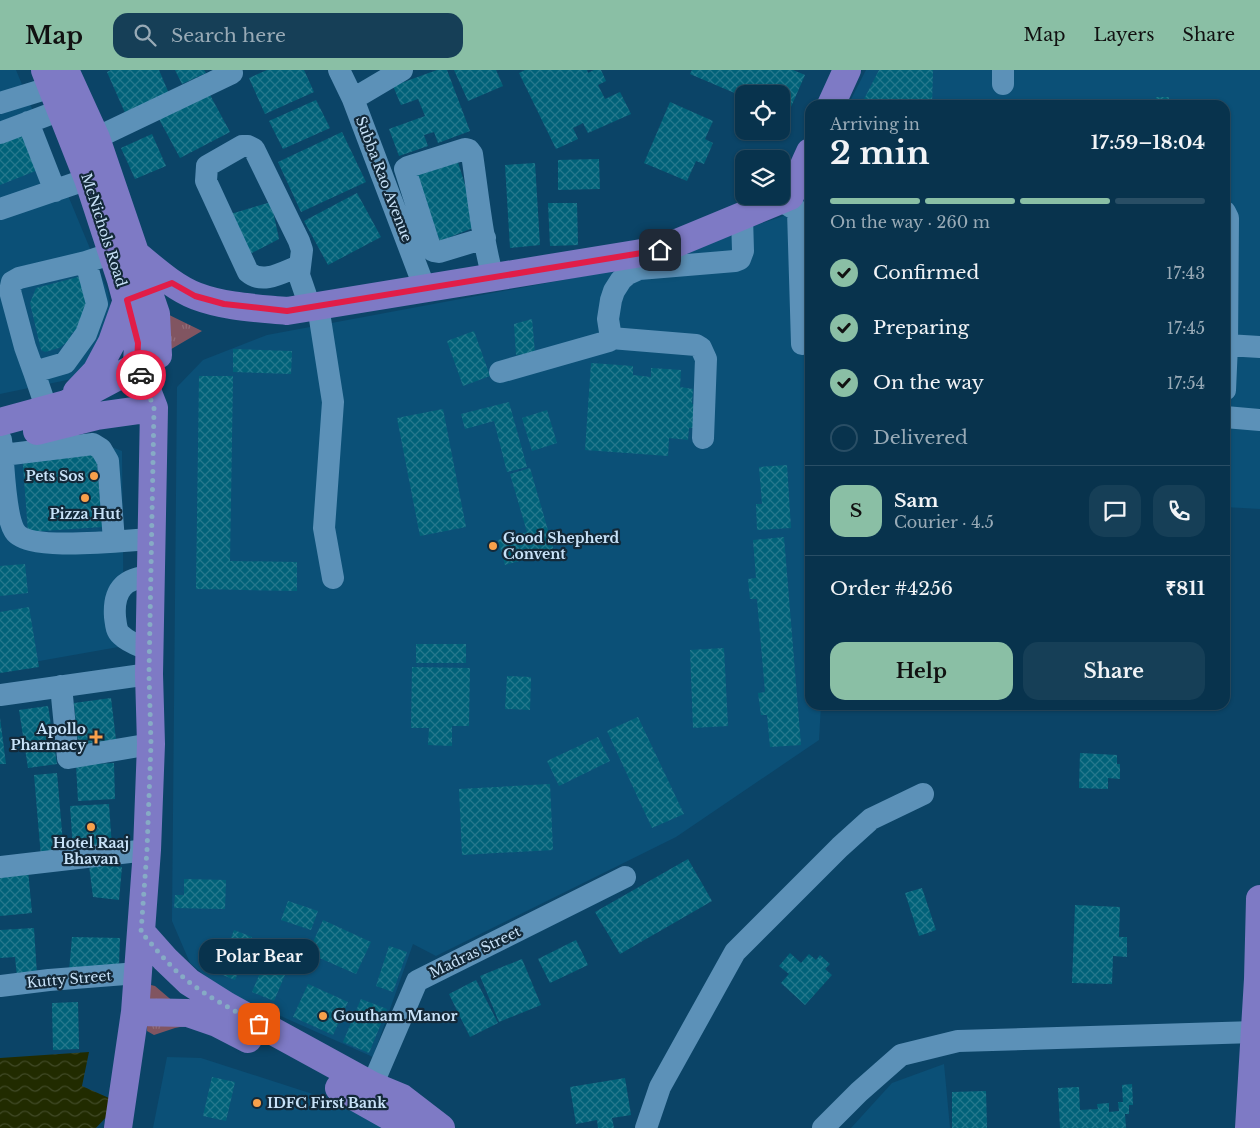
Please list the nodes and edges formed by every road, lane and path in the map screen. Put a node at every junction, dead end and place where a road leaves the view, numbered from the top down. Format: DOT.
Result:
graph roads {
  1 [pos="339,70"];
  2 [pos="402,70"];
  3 [pos="847,70"];
  4 [pos="232,73"];
  5 [pos="56,84"];
  6 [pos="353,99"];
  7 [pos="833,100"];
  8 [pos="0,103"];
  9 [pos="29,122"];
  10 [pos="0,133"];
  11 [pos="96,138"];
  12 [pos="805,166"];
  13 [pos="408,167"];
  14 [pos="382,174"];
  15 [pos="88,179"];
  16 [pos="57,190"];
  17 [pos="793,201"];
  18 [pos="0,209"];
  19 [pos="742,217"];
  20 [pos="485,238"];
  21 [pos="123,252"];
  22 [pos="86,262"];
  23 [pos="299,266"];
  24 [pos="493,278"];
  25 [pos="425,289"];
  26 [pos="149,292"];
  27 [pos="305,308"];
  28 [pos="611,338"];
  29 [pos="802,344"];
  30 [pos="1230,345"];
  31 [pos="1260,348"];
  32 [pos="148,360"];
  33 [pos="34,372"];
  34 [pos="500,372"];
  35 [pos="56,407"];
  36 [pos="154,408"];
  37 [pos="1230,417"];
  38 [pos="1260,420"];
  39 [pos="703,438"];
  40 [pos="1,441"];
  41 [pos="131,540"];
  42 [pos="333,578"];
  43 [pos="149,662"];
  44 [pos="61,686"];
  45 [pos="0,696"];
  46 [pos="151,744"];
  47 [pos="923,794"];
  48 [pos="147,850"];
  49 [pos="0,867"];
  50 [pos="625,877"];
  51 [pos="1260,899"];
  52 [pos="141,932"];
  53 [pos="138,973"];
  54 [pos="0,986"];
  55 [pos="135,1012"];
  56 [pos="1255,1032"];
  57 [pos="369,1094"];
  58 [pos="118,1128"];
  59 [pos="410,1128"];
  60 [pos="440,1128"];
  61 [pos="646,1128"];
  62 [pos="823,1128"];
  63 [pos="1249,1128"];
  1 -- 6 [label="street, Subba Rao Avenue"];
  2 -- 6 [label="street"];
  3 -- 7 [label="main road"];
  4 -- 11 [label="street"];
  5 -- 8 [label="street"];
  5 -- 9 [label="street"];
  5 -- 11 [label="main road, McNichols Road"];
  5 -- 15 [label="main road, McNichols Road"];
  6 -- 14 [label="street, Subba Rao Avenue"];
  9 -- 10 [label="street"];
  9 -- 16 [label="street"];
  11 -- 21 [label="main road, McNichols Road"];
  12 -- 17 [label="main road"];
  13 -- 14 [label="street"];
  13 -- 20 [label="street"];
  13 -- 20 [label="street"];
  14 -- 25 [label="street, Subba Rao Avenue"];
  15 -- 16 [label="street"];
  15 -- 21 [label="main road, McNichols Road"];
  16 -- 18 [label="street"];
  17 -- 19 [label="main road"];
  17 -- 29 [label="street"];
  19 -- 24 [label="main road"];
  19 -- 28 [label="street"];
  20 -- 24 [label="street"];
  21 -- 22 [label="street"];
  21 -- 26 [label="main road"];
  21 -- 26 [label="main road, McNichols Road"];
  22 -- 33 [label="street"];
  22 -- 33 [label="street"];
  23 -- 23 [label="street"];
  23 -- 27 [label="street"];
  24 -- 25 [label="main road"];
  25 -- 27 [label="main road"];
  26 -- 27 [label="main road"];
  26 -- 32 [label="main road, McNichols Road"];
  26 -- 35 [label="main road"];
  27 -- 42 [label="street"];
  28 -- 34 [label="street"];
  28 -- 39 [label="street"];
  30 -- 31 [label="street"];
  32 -- 35 [label="main road"];
  32 -- 36 [label="main road, McNichols Road"];
  33 -- 35 [label="street"];
  35 -- 40 [label="main road"];
  36 -- 40 [label="main road"];
  36 -- 41 [label="main road, McNichols Road"];
  37 -- 38 [label="street"];
  40 -- 41 [label="street"];
  40 -- 41 [label="street"];
  41 -- 43 [label="main road, McNichols Road"];
  43 -- 44 [label="street"];
  43 -- 46 [label="main road, McNichols Road"];
  44 -- 45 [label="street"];
  44 -- 46 [label="street"];
  46 -- 48 [label="main road, McNichols Road"];
  47 -- 61 [label="street"];
  48 -- 49 [label="street"];
  48 -- 52 [label="main road, McNichols Road"];
  50 -- 57 [label="street, Madras Street"];
  51 -- 56 [label="main road"];
  52 -- 53 [label="main road, McNichols Road"];
  52 -- 57 [label="main road"];
  53 -- 54 [label="street, Kutty Street"];
  53 -- 55 [label="main road, McNichols Road"];
  55 -- 57 [label="main road"];
  55 -- 58 [label="main road, McNichols Road"];
  56 -- 62 [label="street"];
  56 -- 63 [label="main road"];
  57 -- 59 [label="main road"];
  57 -- 60 [label="main road"];
}
